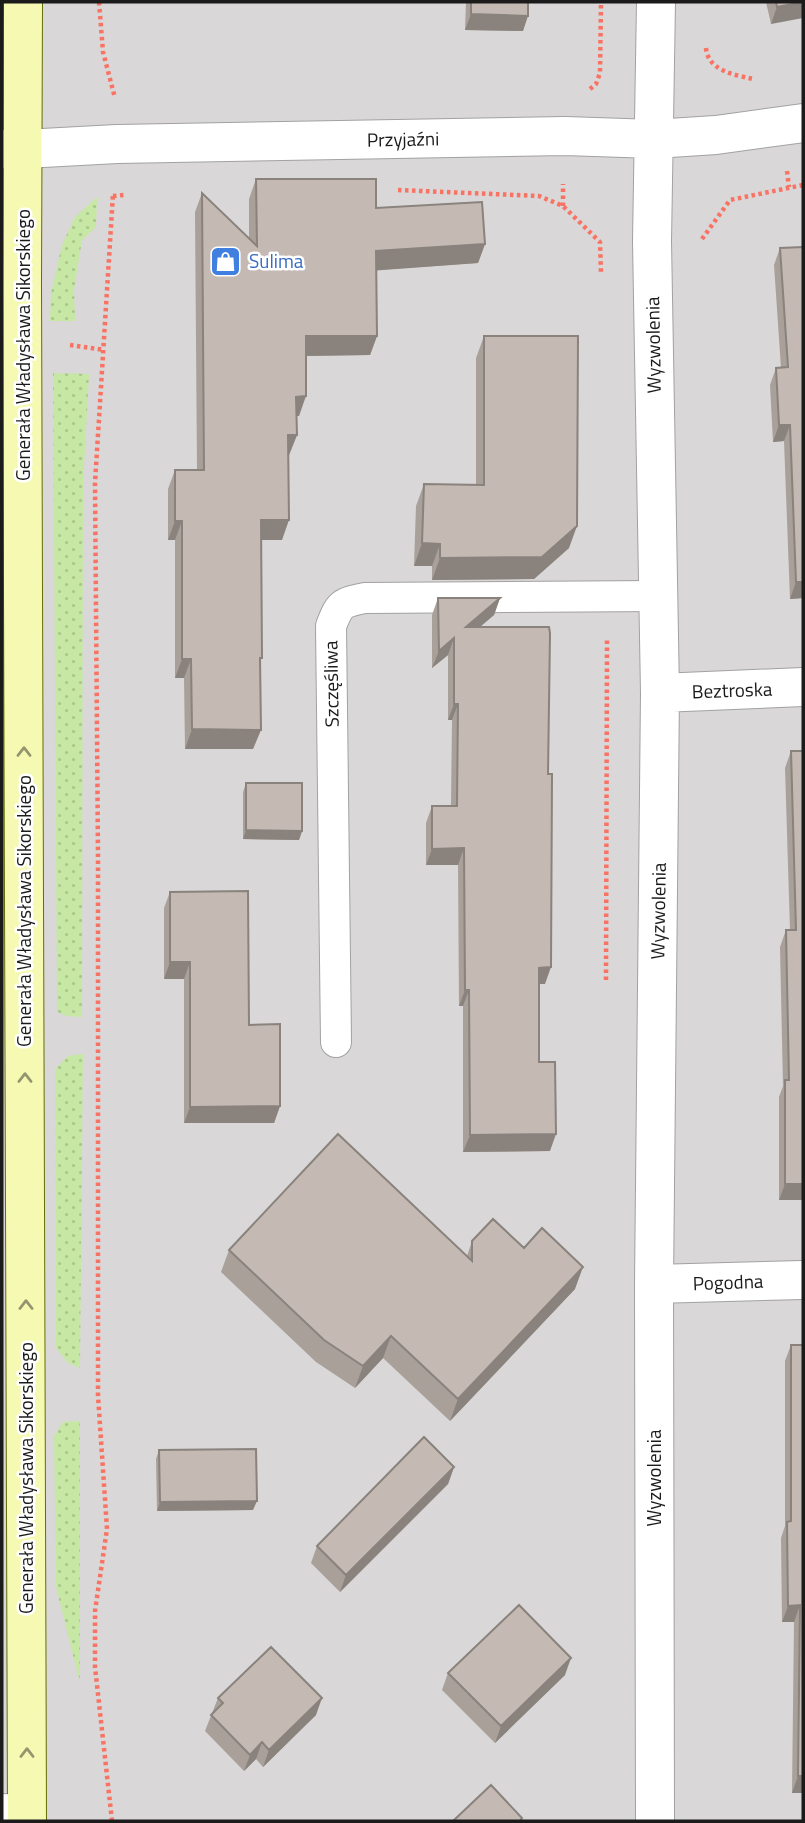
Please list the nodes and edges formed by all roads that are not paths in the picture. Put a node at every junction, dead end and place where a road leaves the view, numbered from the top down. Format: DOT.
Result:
graph roads {
  1 [pos="23,2"];
  2 [pos="656,2"];
  3 [pos="803,123"];
  4 [pos="654,139"];
  5 [pos="13,149"];
  6 [pos="658,596"];
  7 [pos="803,687"];
  8 [pos="660,693"];
  9 [pos="336,1042"];
  10 [pos="803,1280"];
  11 [pos="653,1284"];
  12 [pos="19,1814"];
  13 [pos="655,1821"];
  1 -- 5 [label="main road, Generała Władysława Sikorskiego"];
  2 -- 4 [label="street, Wyzwolenia"];
  3 -- 4 [label="street, Przyjaźni"];
  4 -- 5 [label="street, Przyjaźni"];
  4 -- 6 [label="street, Wyzwolenia"];
  12 -- 5 [label="main road, Generała Władysława Sikorskiego, one-way"];
  6 -- 8 [label="street, Wyzwolenia"];
  6 -- 9 [label="lane, Szczęśliwa"];
  7 -- 8 [label="street, Beztroska"];
  8 -- 11 [label="street, Wyzwolenia"];
  10 -- 11 [label="street, Pogodna"];
  11 -- 13 [label="street, Wyzwolenia"];
}
